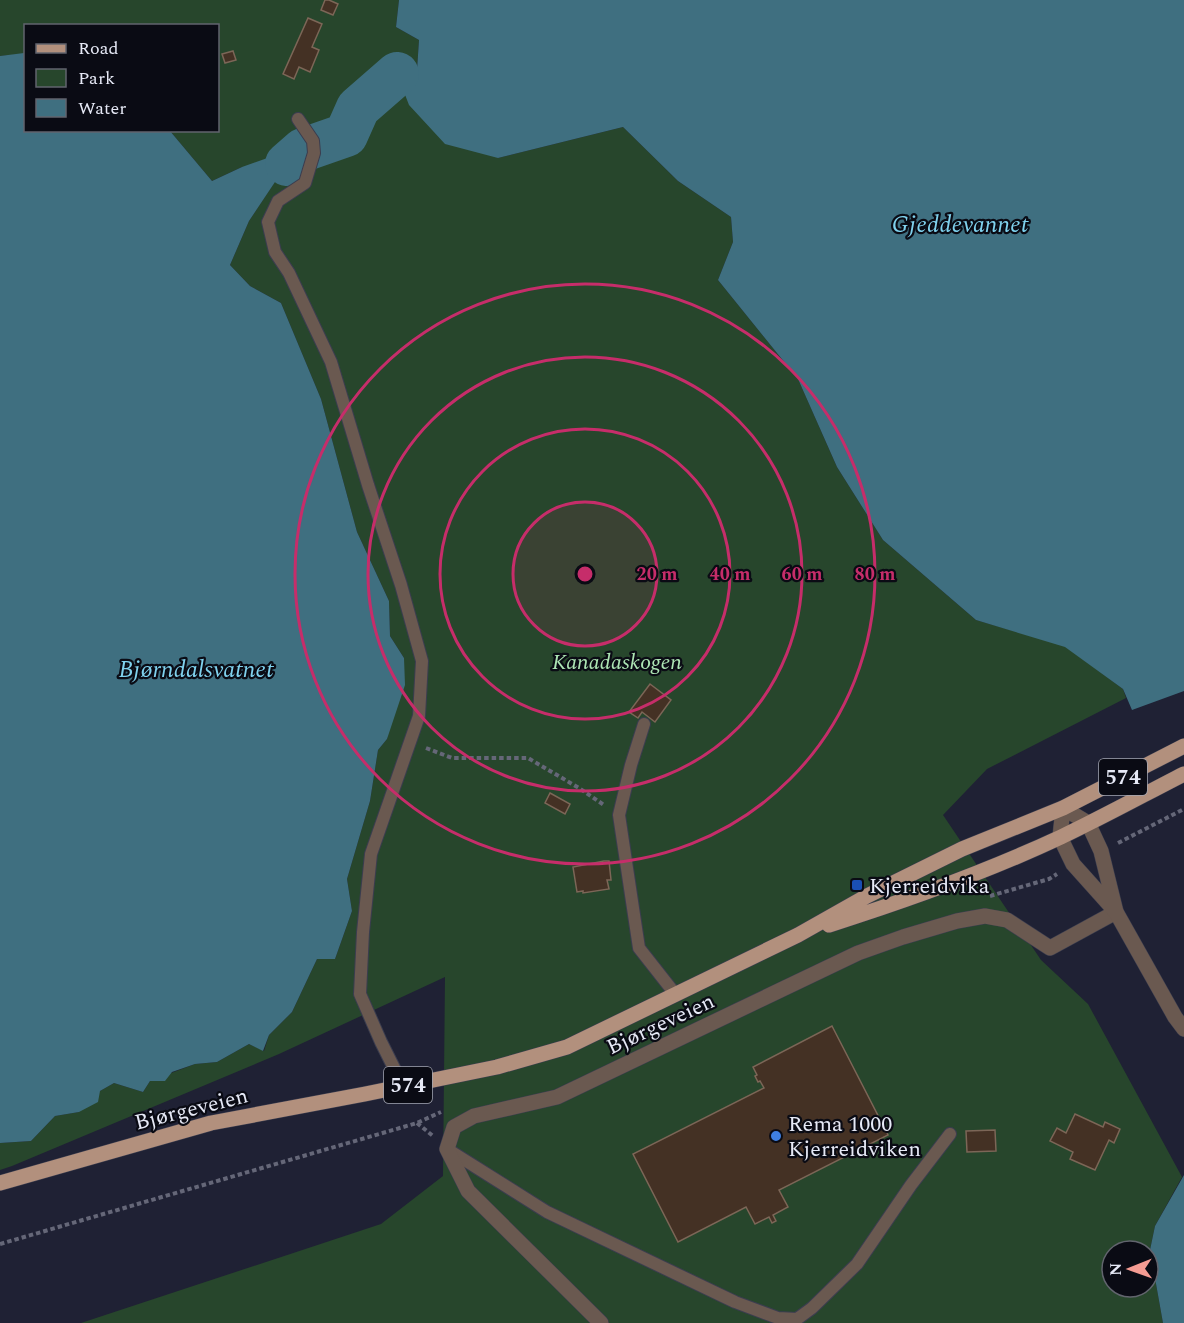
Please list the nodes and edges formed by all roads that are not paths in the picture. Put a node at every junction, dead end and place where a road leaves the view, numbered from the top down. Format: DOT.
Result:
graph roads {
  1 [pos="298,119"];
  2 [pos="644,724"];
  3 [pos="1184,746"];
  4 [pos="1184,774"];
  5 [pos="1063,808"];
  6 [pos="1088,823"];
  7 [pos="1060,837"];
  8 [pos="1116,912"];
  9 [pos="798,935"];
  10 [pos="675,995"];
  11 [pos="1184,1029"];
  12 [pos="403,1086"];
  13 [pos="950,1134"];
  14 [pos="447,1149"];
  15 [pos="0,1183"];
  16 [pos="601,1323"];
  1 -- 12 [label="lane"];
  2 -- 10 [label="lane"];
  3 -- 5 [label="main road, Bjørgeveien / 574"];
  4 -- 6 [label="main road, Bjørgeveien / 574"];
  5 -- 6 [label="street"];
  5 -- 7 [label="street"];
  5 -- 9 [label="main road, Bjørgeveien / 574"];
  6 -- 7 [label="main road, Bjørgeveien / 574"];
  6 -- 8 [label="street"];
  7 -- 8 [label="street"];
  7 -- 9 [label="main road, Bjørgeveien / 574"];
  8 -- 11 [label="street"];
  8 -- 14 [label="street, Bjørgeveien"];
  9 -- 10 [label="main road, Bjørgeveien / 574"];
  10 -- 12 [label="main road, Bjørgeveien / 574"];
  12 -- 15 [label="main road, Bjørgeveien / 574"];
  13 -- 14 [label="lane"];
  14 -- 16 [label="street"];
}
